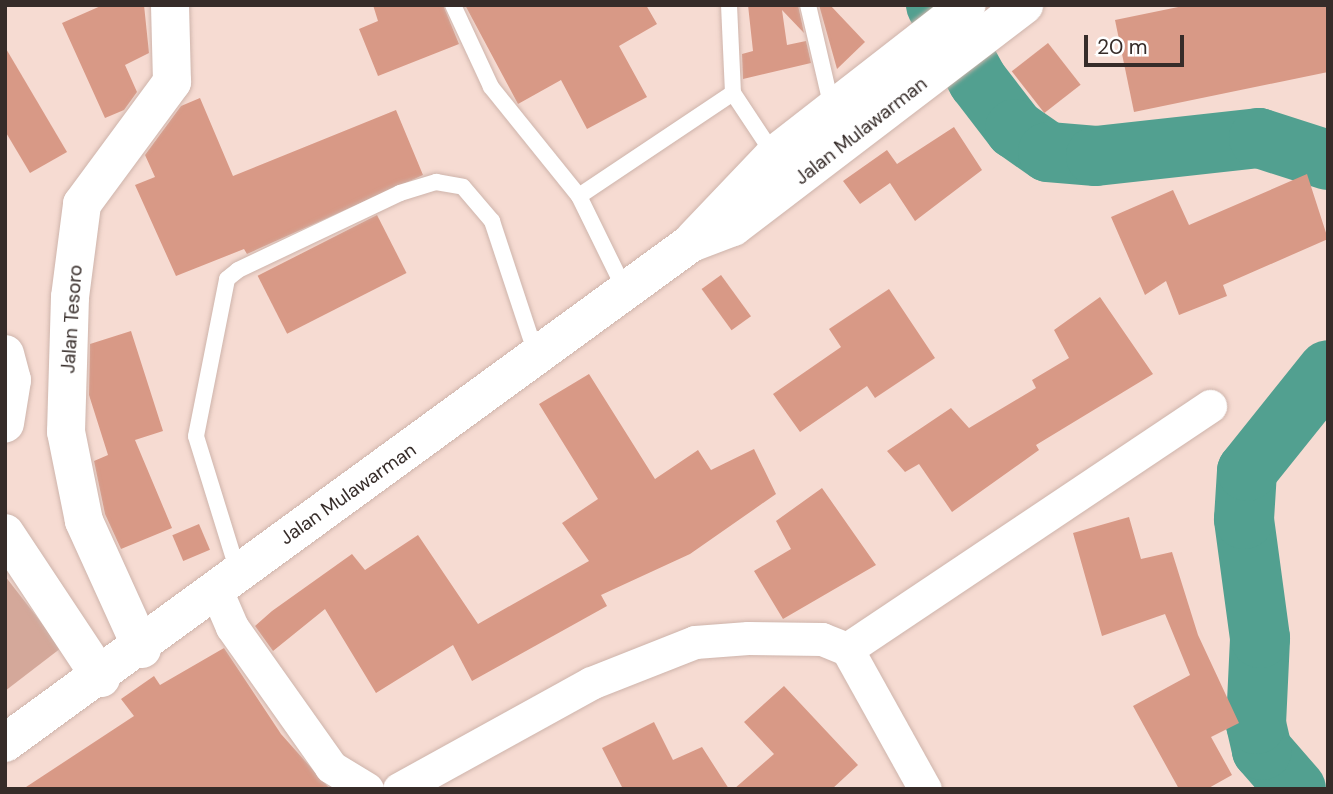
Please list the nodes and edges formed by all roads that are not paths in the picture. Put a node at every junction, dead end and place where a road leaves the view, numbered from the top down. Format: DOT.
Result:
graph roads {
  1 [pos="170,5"];
  2 [pos="453,5"];
  3 [pos="729,5"];
  4 [pos="808,5"];
  5 [pos="967,5"];
  6 [pos="1019,9"];
  7 [pos="910,71"];
  8 [pos="733,93"];
  9 [pos="832,111"];
  10 [pos="774,155"];
  11 [pos="579,196"];
  12 [pos="691,243"];
  13 [pos="626,292"];
  14 [pos="5,354"];
  15 [pos="538,359"];
  16 [pos="1210,406"];
  17 [pos="5,423"];
  18 [pos="5,533"];
  19 [pos="227,581"];
  20 [pos="142,649"];
  21 [pos="847,649"];
  22 [pos="102,678"];
  23 [pos="5,743"];
  24 [pos="367,789"];
  25 [pos="399,789"];
  26 [pos="925,789"];
  1 -- 20 [label="main road, Jalan Tesoro"];
  2 -- 11 [label="lane"];
  3 -- 8 [label="lane"];
  4 -- 9 [label="lane"];
  5 -- 7 [label="main road, Jalan Mulawarman"];
  6 -- 7 [label="main road, Jalan Mulawarman"];
  7 -- 9 [label="main road, Jalan Mulawarman"];
  7 -- 12 [label="main road, Jalan Mulawarman"];
  8 -- 10 [label="lane"];
  8 -- 11 [label="lane"];
  9 -- 10 [label="main road, Jalan Mulawarman"];
  10 -- 12 [label="main road, Jalan Mulawarman"];
  11 -- 13 [label="lane"];
  12 -- 13 [label="main road, Jalan Mulawarman"];
  13 -- 15 [label="main road, Jalan Mulawarman"];
  14 -- 17 [label="main road"];
  15 -- 19 [label="main road, Jalan Mulawarman"];
  15 -- 19 [label="lane"];
  16 -- 21 [label="street"];
  18 -- 22 [label="main road"];
  19 -- 20 [label="main road, Jalan Mulawarman"];
  19 -- 24 [label="street"];
  20 -- 22 [label="main road, Jalan Mulawarman"];
  21 -- 25 [label="street"];
  21 -- 26 [label="street"];
  22 -- 23 [label="main road, Jalan Mulawarman"];
}
